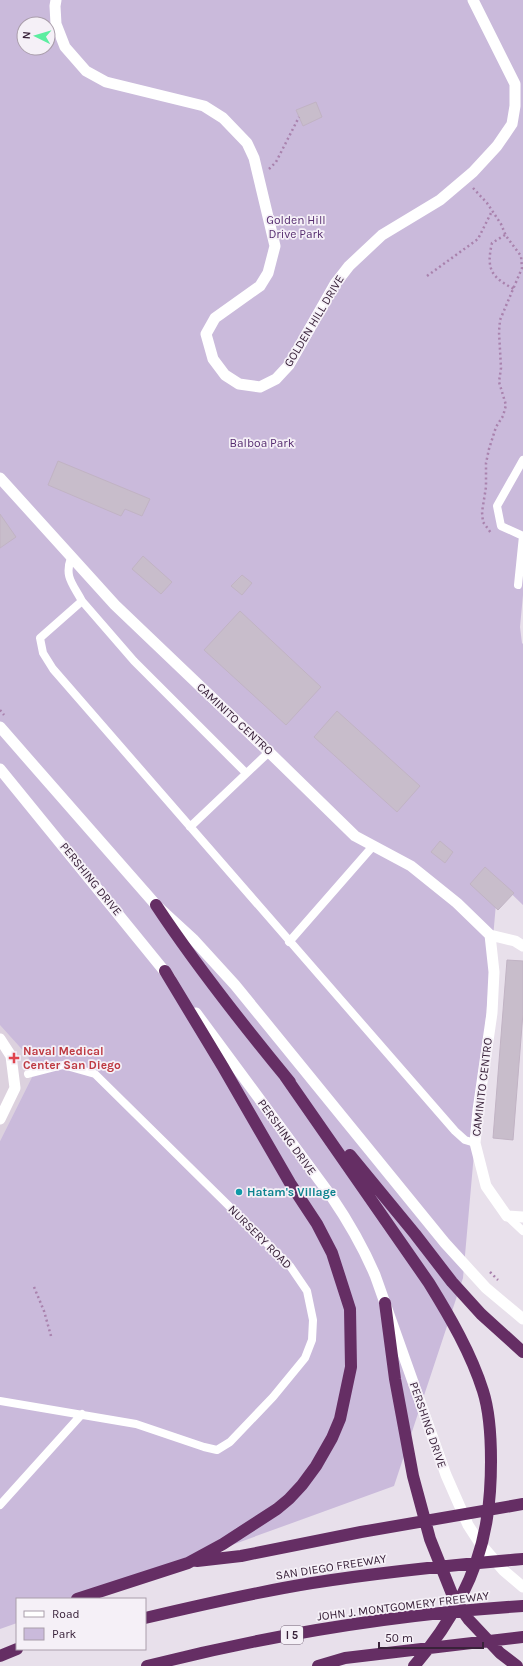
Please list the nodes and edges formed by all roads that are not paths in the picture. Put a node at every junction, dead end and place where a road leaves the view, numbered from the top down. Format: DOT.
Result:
graph roads {
  1 [pos="56,0"];
  2 [pos="473,0"];
  3 [pos="519,106"];
  4 [pos="523,460"];
  5 [pos="0,478"];
  6 [pos="71,558"];
  7 [pos="518,585"];
  8 [pos="82,601"];
  9 [pos="0,727"];
  10 [pos="269,752"];
  11 [pos="0,769"];
  12 [pos="246,773"];
  13 [pos="190,827"];
  14 [pos="373,846"];
  15 [pos="156,905"];
  16 [pos="490,935"];
  17 [pos="289,942"];
  18 [pos="523,946"];
  19 [pos="165,971"];
  20 [pos="0,1039"];
  21 [pos="28,1074"];
  22 [pos="285,1076"];
  23 [pos="0,1119"];
  24 [pos="475,1143"];
  25 [pos="507,1216"];
  26 [pos="523,1217"];
  27 [pos="523,1231"];
  28 [pos="385,1303"];
  29 [pos="523,1319"];
  30 [pos="523,1352"];
  31 [pos="0,1401"];
  32 [pos="82,1414"];
  33 [pos="519,1504"];
  34 [pos="0,1505"];
  35 [pos="523,1559"];
  36 [pos="188,1563"];
  37 [pos="523,1587"];
  38 [pos="80,1598"];
  39 [pos="523,1606"];
  40 [pos="146,1618"];
  41 [pos="523,1637"];
  42 [pos="16,1649"];
  43 [pos="0,1656"];
  44 [pos="147,1666"];
  45 [pos="318,1666"];
  46 [pos="414,1666"];
  47 [pos="517,1666"];
  1 -- 3 [label="street, GOLDEN HILL DRIVE"];
  2 -- 3 [label="street, GOLDEN HILL DRIVE"];
  4 -- 7 [label="lane"];
  5 -- 6 [label="street, CAMINITO CENTRO"];
  6 -- 8 [label="lane"];
  6 -- 10 [label="street, CAMINITO CENTRO"];
  8 -- 12 [label="lane"];
  8 -- 13 [label="lane"];
  9 -- 15 [label="street"];
  10 -- 12 [label="lane"];
  10 -- 14 [label="street, CAMINITO CENTRO"];
  11 -- 19 [label="street, PERSHING DRIVE"];
  12 -- 13 [label="lane"];
  13 -- 17 [label="lane"];
  14 -- 16 [label="street, CAMINITO CENTRO"];
  14 -- 17 [label="lane"];
  15 -- 22 [label="highway"];
  15 -- 29 [label="street"];
  16 -- 18 [label="street"];
  16 -- 24 [label="street, CAMINITO CENTRO"];
  17 -- 24 [label="lane"];
  19 -- 28 [label="street, PERSHING DRIVE"];
  19 -- 36 [label="highway"];
  20 -- 23 [label="street"];
  21 -- 32 [label="lane, NURSERY ROAD"];
  22 -- 30 [label="highway"];
  22 -- 46 [label="highway"];
  24 -- 25 [label="street, CAMINITO CENTRO"];
  25 -- 26 [label="street"];
  25 -- 27 [label="lane"];
  28 -- 37 [label="street, PERSHING DRIVE"];
  28 -- 47 [label="highway"];
  31 -- 32 [label="lane, NURSERY ROAD"];
  32 -- 34 [label="lane"];
  33 -- 36 [label="highway"];
  35 -- 40 [label="highway, SAN DIEGO FREEWAY"];
  36 -- 38 [label="highway"];
  39 -- 44 [label="highway, JOHN J. MONTGOMERY FREEWAY / I 5"];
  41 -- 45 [label="highway"];
  42 -- 43 [label="highway"];
}
